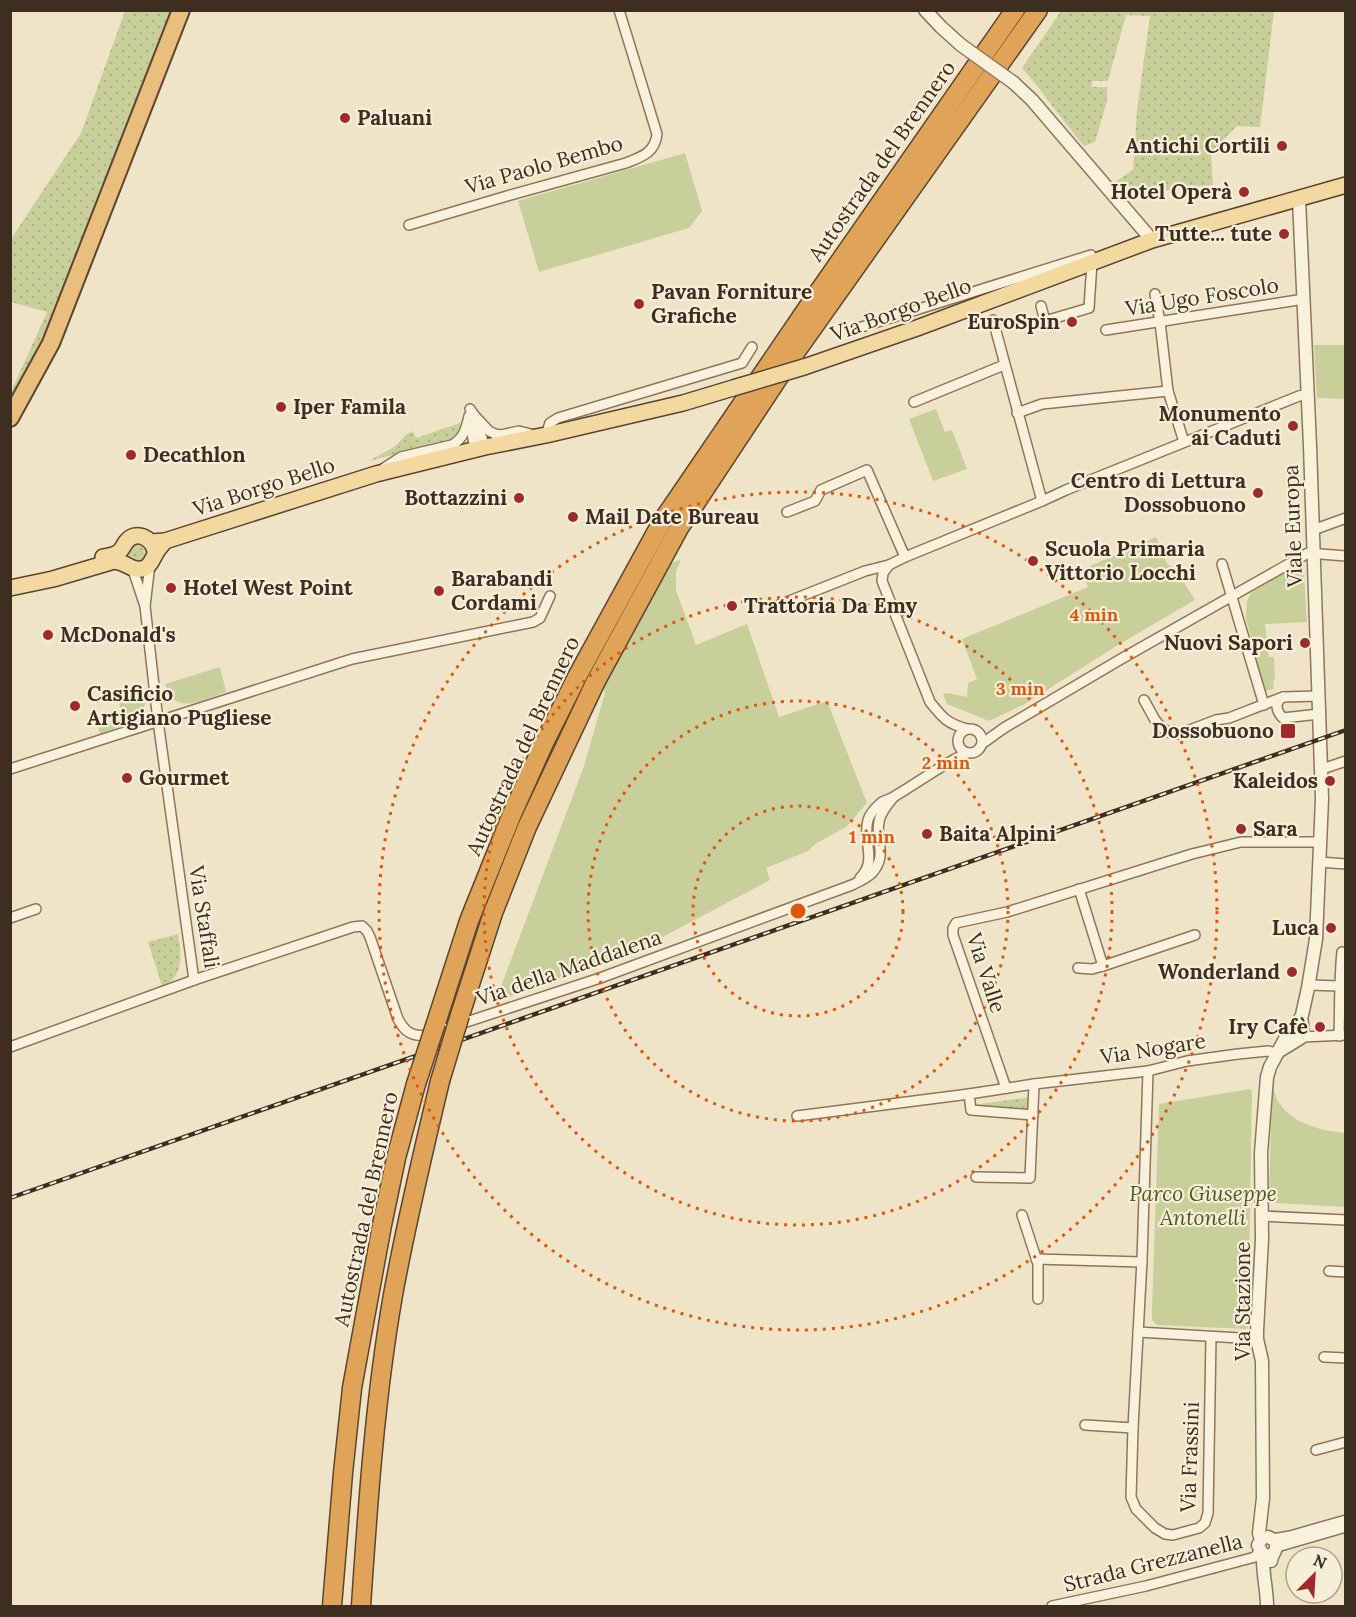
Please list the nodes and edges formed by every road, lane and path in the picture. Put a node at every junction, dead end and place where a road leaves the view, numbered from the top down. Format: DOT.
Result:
graph roads {
  1 [pos="181,10"];
  2 [pos="619,10"];
  3 [pos="925,10"];
  4 [pos="1015,10"];
  5 [pos="1038,10"];
  6 [pos="1346,185"];
  7 [pos="1299,199"];
  8 [pos="409,225"];
  9 [pos="1148,241"];
  10 [pos="1095,261"];
  11 [pos="1155,294"];
  12 [pos="1304,300"];
  13 [pos="1041,306"];
  14 [pos="993,320"];
  15 [pos="1160,322"];
  16 [pos="852,330"];
  17 [pos="1106,330"];
  18 [pos="752,346"];
  19 [pos="1004,366"];
  20 [pos="1168,391"];
  21 [pos="1308,394"];
  22 [pos="914,402"];
  23 [pos="1017,413"];
  24 [pos="471,416"];
  25 [pos="10,418"];
  26 [pos="543,436"];
  27 [pos="1184,442"];
  28 [pos="480,448"];
  29 [pos="376,474"];
  30 [pos="1042,501"];
  31 [pos="787,512"];
  32 [pos="1346,518"];
  33 [pos="1313,530"];
  34 [pos="123,548"];
  35 [pos="156,550"];
  36 [pos="1314,554"];
  37 [pos="1346,556"];
  38 [pos="905,557"];
  39 [pos="1222,564"];
  40 [pos="888,565"];
  41 [pos="130,566"];
  42 [pos="10,586"];
  43 [pos="550,596"];
  44 [pos="1233,597"];
  45 [pos="145,606"];
  46 [pos="774,607"];
  47 [pos="1318,696"];
  48 [pos="1283,697"];
  49 [pos="1144,700"];
  50 [pos="1264,705"];
  51 [pos="1319,714"];
  52 [pos="158,721"];
  53 [pos="952,725"];
  54 [pos="967,729"];
  55 [pos="1001,731"];
  56 [pos="979,732"];
  57 [pos="958,741"];
  58 [pos="983,743"];
  59 [pos="1320,745"];
  60 [pos="967,753"];
  61 [pos="1346,761"];
  62 [pos="946,763"];
  63 [pos="10,769"];
  64 [pos="1322,769"];
  65 [pos="1320,842"];
  66 [pos="1319,862"];
  67 [pos="1346,864"];
  68 [pos="1079,888"];
  69 [pos="36,909"];
  70 [pos="10,918"];
  71 [pos="362,926"];
  72 [pos="1195,935"];
  73 [pos="1342,952"];
  74 [pos="1103,966"];
  75 [pos="1078,968"];
  76 [pos="194,980"];
  77 [pos="1309,985"];
  78 [pos="1339,986"];
  79 [pos="1343,1010"];
  80 [pos="1297,1030"];
  81 [pos="1342,1035"];
  82 [pos="10,1047"];
  83 [pos="1277,1053"];
  84 [pos="1148,1071"];
  85 [pos="1034,1084"];
  86 [pos="1006,1088"];
  87 [pos="969,1094"];
  88 [pos="1033,1115"];
  89 [pos="797,1116"];
  90 [pos="976,1177"];
  91 [pos="1022,1215"];
  92 [pos="1262,1216"];
  93 [pos="1346,1220"];
  94 [pos="1036,1259"];
  95 [pos="1142,1262"];
  96 [pos="1329,1271"];
  97 [pos="1346,1272"];
  98 [pos="1038,1299"];
  99 [pos="1138,1332"];
  100 [pos="1211,1337"];
  101 [pos="1257,1339"];
  102 [pos="1324,1357"];
  103 [pos="1346,1358"];
  104 [pos="1085,1425"];
  105 [pos="1133,1428"];
  106 [pos="1346,1442"];
  107 [pos="1317,1450"];
  108 [pos="1346,1520"];
  109 [pos="1346,1527"];
  110 [pos="1268,1546"];
  111 [pos="332,1606"];
  112 [pos="361,1606"];
  113 [pos="1052,1606"];
  114 [pos="1267,1606"];
  1 -- 25 [label="highway"];
  2 -- 8 [label="street, Via Paolo Bembo"];
  3 -- 9 [label="street, bridge"];
  4 -- 111 [label="highway, Autostrada del Brennero, bridge"];
  5 -- 112 [label="highway, Autostrada del Brennero, bridge"];
  6 -- 7 [label="main road, Via Borgo Bello"];
  7 -- 9 [label="main road, Via Borgo Bello"];
  7 -- 12 [label="street, Viale Europa"];
  9 -- 10 [label="main road, Via Borgo Bello"];
  10 -- 13 [label="street"];
  10 -- 16 [label="street, Via Borgo Bello"];
  10 -- 26 [label="main road, Via Borgo Bello, bridge"];
  11 -- 15 [label="street"];
  12 -- 15 [label="street, Via Ugo Foscolo"];
  12 -- 21 [label="street, Viale Europa"];
  14 -- 19 [label="street"];
  15 -- 17 [label="street, Via Ugo Foscolo"];
  15 -- 20 [label="street"];
  18 -- 26 [label="street"];
  19 -- 22 [label="street"];
  19 -- 23 [label="street"];
  20 -- 23 [label="street"];
  20 -- 27 [label="street"];
  21 -- 27 [label="street"];
  21 -- 33 [label="street, Viale Europa"];
  23 -- 30 [label="street"];
  24 -- 26 [label="street, Via Borgo Bello"];
  24 -- 28 [label="street"];
  24 -- 29 [label="street, Via Borgo Bello"];
  26 -- 28 [label="main road, Via Borgo Bello"];
  27 -- 30 [label="street"];
  28 -- 29 [label="main road, Via Borgo Bello"];
  29 -- 35 [label="main road, Via Borgo Bello"];
  30 -- 38 [label="street"];
  31 -- 38 [label="street"];
  32 -- 33 [label="street"];
  33 -- 36 [label="street, Viale Europa"];
  34 -- 35 [label="main road, Via Borgo Bello"];
  34 -- 41 [label="main road"];
  34 -- 42 [label="main road, Via Borgo Bello"];
  35 -- 41 [label="main road, Via Borgo Bello"];
  35 -- 45 [label="street, Via Staffali"];
  36 -- 37 [label="street"];
  36 -- 44 [label="street, Via della Maddalena"];
  36 -- 47 [label="street, Viale Europa"];
  38 -- 40 [label="street"];
  39 -- 44 [label="street"];
  40 -- 46 [label="street"];
  40 -- 53 [label="street"];
  41 -- 42 [label="main road, Via Borgo Bello"];
  41 -- 45 [label="street, Via Staffali"];
  43 -- 52 [label="street"];
  44 -- 50 [label="street"];
  44 -- 55 [label="street, Via della Maddalena"];
  45 -- 52 [label="street, Via Staffali"];
  47 -- 48 [label="street"];
  47 -- 51 [label="street, Viale Europa"];
  48 -- 50 [label="street"];
  48 -- 51 [label="street"];
  49 -- 50 [label="street"];
  51 -- 59 [label="street, Viale Europa"];
  52 -- 63 [label="street"];
  52 -- 76 [label="street, Via Staffali"];
  53 -- 54 [label="street"];
  53 -- 57 [label="street"];
  54 -- 56 [label="street, Via della Maddalena"];
  54 -- 57 [label="street, Via della Maddalena"];
  55 -- 56 [label="street, Via della Maddalena"];
  55 -- 58 [label="street, Via della Maddalena"];
  56 -- 58 [label="street"];
  57 -- 60 [label="street"];
  57 -- 62 [label="street, Via della Maddalena"];
  58 -- 60 [label="street, Via della Maddalena"];
  59 -- 64 [label="street, Via Stazione"];
  60 -- 62 [label="street, Via della Maddalena"];
  61 -- 64 [label="street"];
  62 -- 71 [label="street, Via della Maddalena"];
  64 -- 65 [label="street, Via Stazione"];
  65 -- 66 [label="street, Via Stazione"];
  65 -- 68 [label="street, Via Valle"];
  66 -- 67 [label="street"];
  66 -- 77 [label="street, Via Stazione"];
  68 -- 74 [label="street"];
  68 -- 86 [label="street, Via Valle"];
  69 -- 70 [label="street"];
  71 -- 76 [label="street, Via Staffali"];
  72 -- 74 [label="street"];
  73 -- 78 [label="street"];
  74 -- 75 [label="street"];
  76 -- 82 [label="street"];
  77 -- 78 [label="street"];
  77 -- 80 [label="street, Via Stazione"];
  78 -- 79 [label="street"];
  79 -- 81 [label="street"];
  80 -- 81 [label="street"];
  80 -- 83 [label="street, Via Stazione"];
  83 -- 84 [label="street, Via Nogare"];
  83 -- 92 [label="street, Via Stazione"];
  84 -- 85 [label="street, Via Nogare"];
  84 -- 95 [label="street, Via Frassini"];
  85 -- 86 [label="street, Via Nogare"];
  85 -- 88 [label="street"];
  86 -- 87 [label="street, Via Nogare"];
  87 -- 88 [label="street"];
  87 -- 89 [label="street, Via Nogare"];
  88 -- 90 [label="street"];
  91 -- 94 [label="street"];
  92 -- 93 [label="street"];
  92 -- 101 [label="street, Via Stazione"];
  94 -- 95 [label="street"];
  94 -- 98 [label="street"];
  95 -- 99 [label="street, Via Frassini"];
  96 -- 97 [label="street"];
  99 -- 100 [label="street"];
  99 -- 105 [label="street, Via Frassini"];
  100 -- 101 [label="street"];
  100 -- 105 [label="street, Via Frassini"];
  101 -- 110 [label="street, Via Stazione"];
  102 -- 103 [label="street"];
  104 -- 105 [label="street"];
  106 -- 107 [label="street"];
  108 -- 110 [label="street"];
  109 -- 110 [label="street"];
  110 -- 113 [label="street, Strada Grezzanella"];
  110 -- 114 [label="street"];
}
